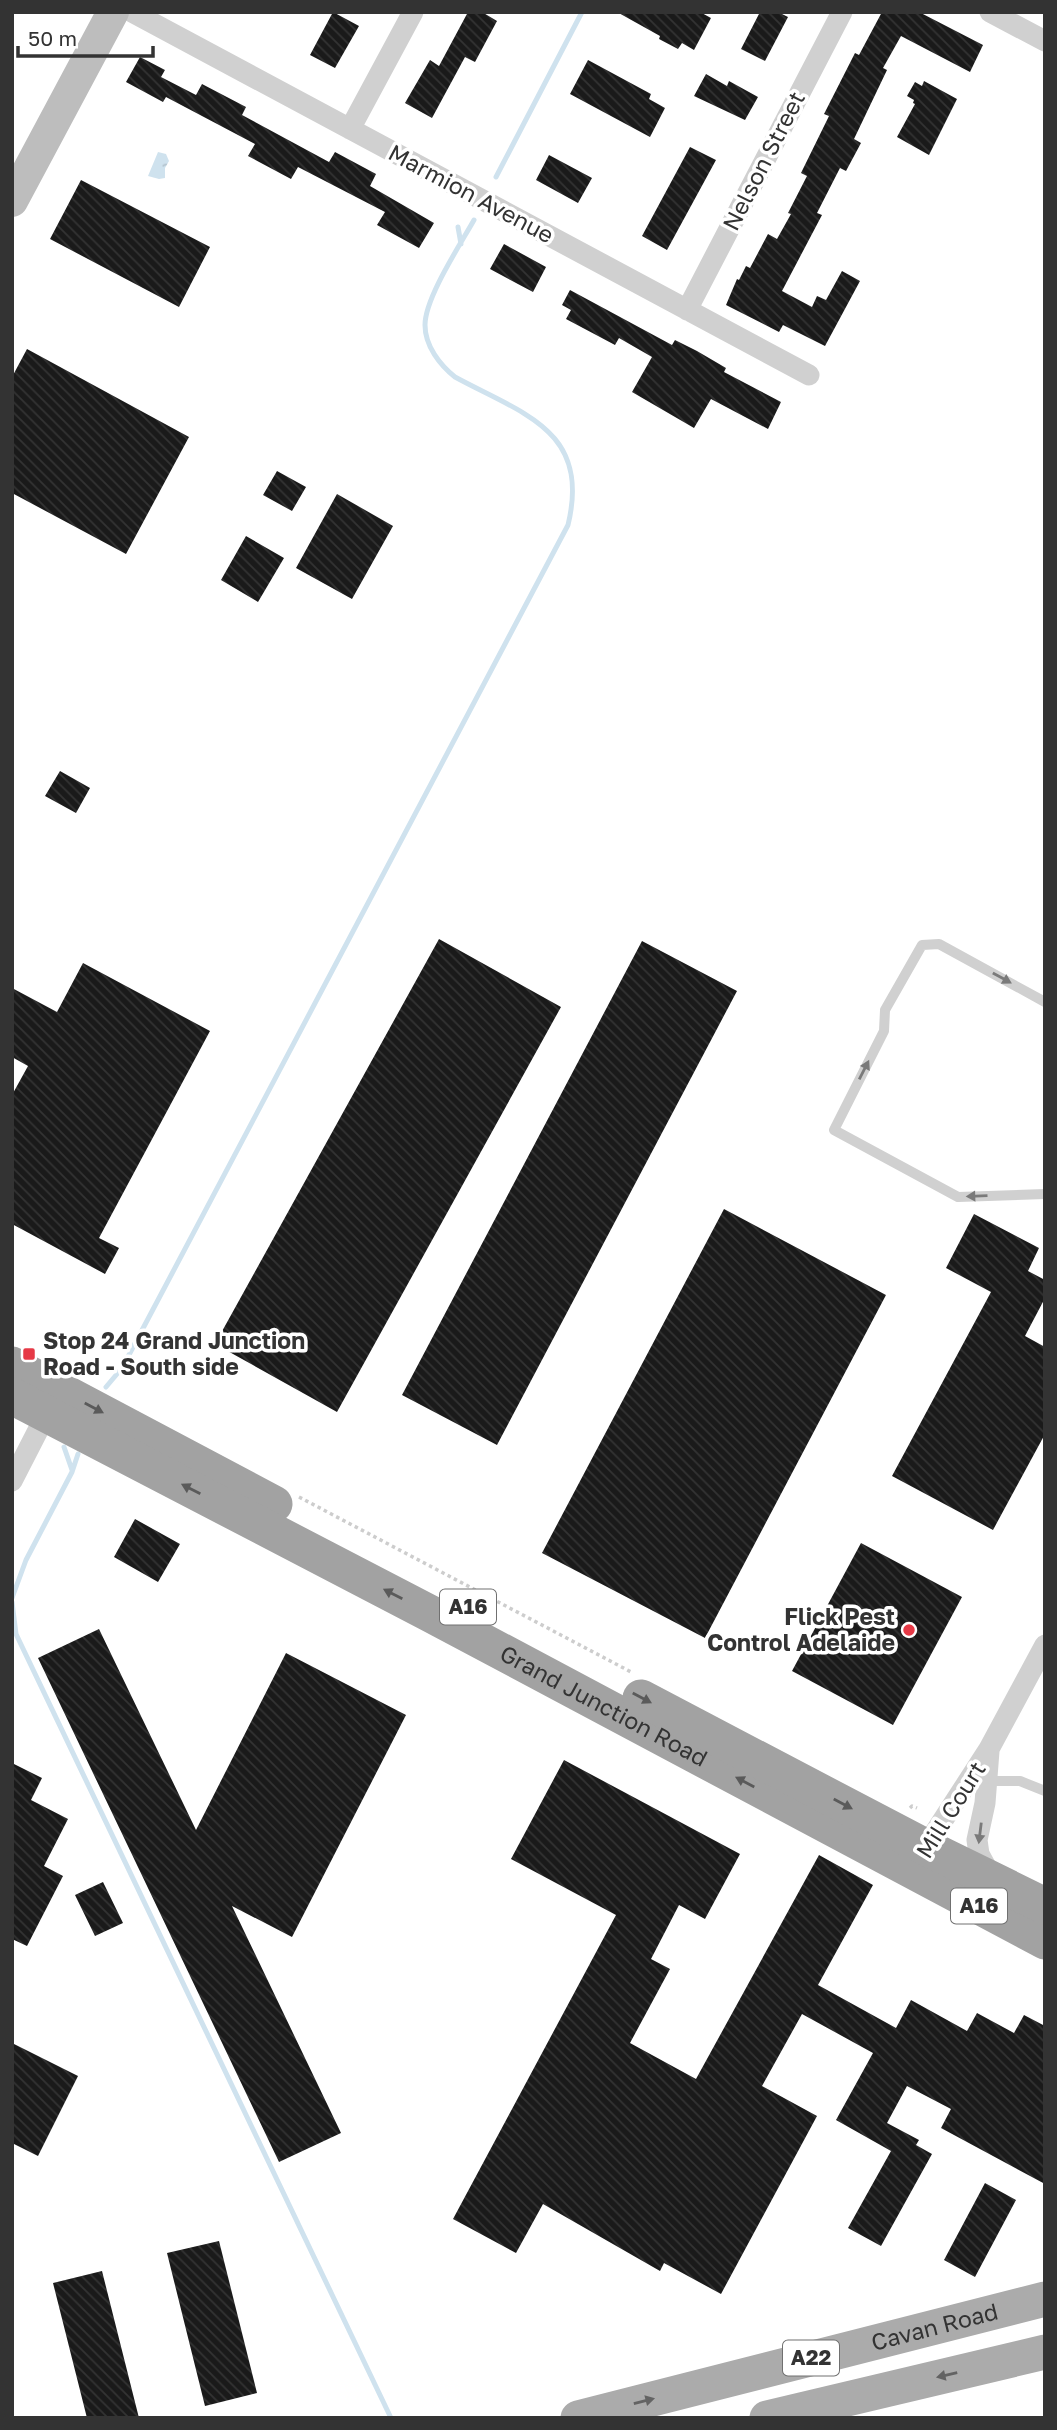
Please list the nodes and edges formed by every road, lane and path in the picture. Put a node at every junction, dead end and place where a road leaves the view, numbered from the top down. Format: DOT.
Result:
graph roads {
  1 [pos="113,12"];
  2 [pos="132,12"];
  3 [pos="413,12"];
  4 [pos="842,12"];
  5 [pos="989,12"];
  6 [pos="1045,41"];
  7 [pos="350,129"];
  8 [pos="12,201"];
  9 [pos="687,310"];
  10 [pos="809,375"];
  11 [pos="1045,1002"];
  12 [pos="1045,1194"];
  13 [pos="12,1365"];
  14 [pos="12,1396"];
  15 [pos="52,1402"];
  16 [pos="12,1481"];
  17 [pos="294,1495"];
  18 [pos="1045,1645"];
  19 [pos="638,1675"];
  20 [pos="989,1749"];
  21 [pos="986,1781"];
  22 [pos="1045,1791"];
  23 [pos="917,1808"];
  24 [pos="902,1813"];
  25 [pos="919,1859"];
  26 [pos="995,1882"];
  27 [pos="1045,1906"];
  28 [pos="1045,1941"];
  29 [pos="1045,2299"];
  30 [pos="1034,2358"];
  31 [pos="578,2418"];
  32 [pos="767,2418"];
  1 -- 8 [label="main road"];
  2 -- 7 [label="street, Marmion Avenue"];
  3 -- 7 [label="street"];
  4 -- 9 [label="street, Nelson Street"];
  5 -- 6 [label="street"];
  7 -- 9 [label="street, Marmion Avenue"];
  9 -- 10 [label="street, Marmion Avenue"];
  12 -- 11 [label="lane, one-way"];
  13 -- 15 [label="highway, Grand Junction Road / A16"];
  14 -- 15 [label="highway, Grand Junction Road / A16"];
  15 -- 16 [label="street"];
  15 -- 25 [label="highway, Grand Junction Road / A16"];
  17 -- 19 [label="path"];
  18 -- 20 [label="street, Mill Court"];
  20 -- 21 [label="street, Mill Court"];
  20 -- 25 [label="street, Mill Court"];
  21 -- 22 [label="lane"];
  21 -- 26 [label="street, Mill Court, one-way"];
  23 -- 24 [label="path"];
  25 -- 26 [label="highway, Grand Junction Road / A16"];
  25 -- 28 [label="highway, Grand Junction Road / A16"];
  26 -- 27 [label="highway, Grand Junction Road / A16"];
  31 -- 29 [label="main road, Cavan Road / A22, one-way"];
  30 -- 32 [label="main road, A22, one-way"];
}
